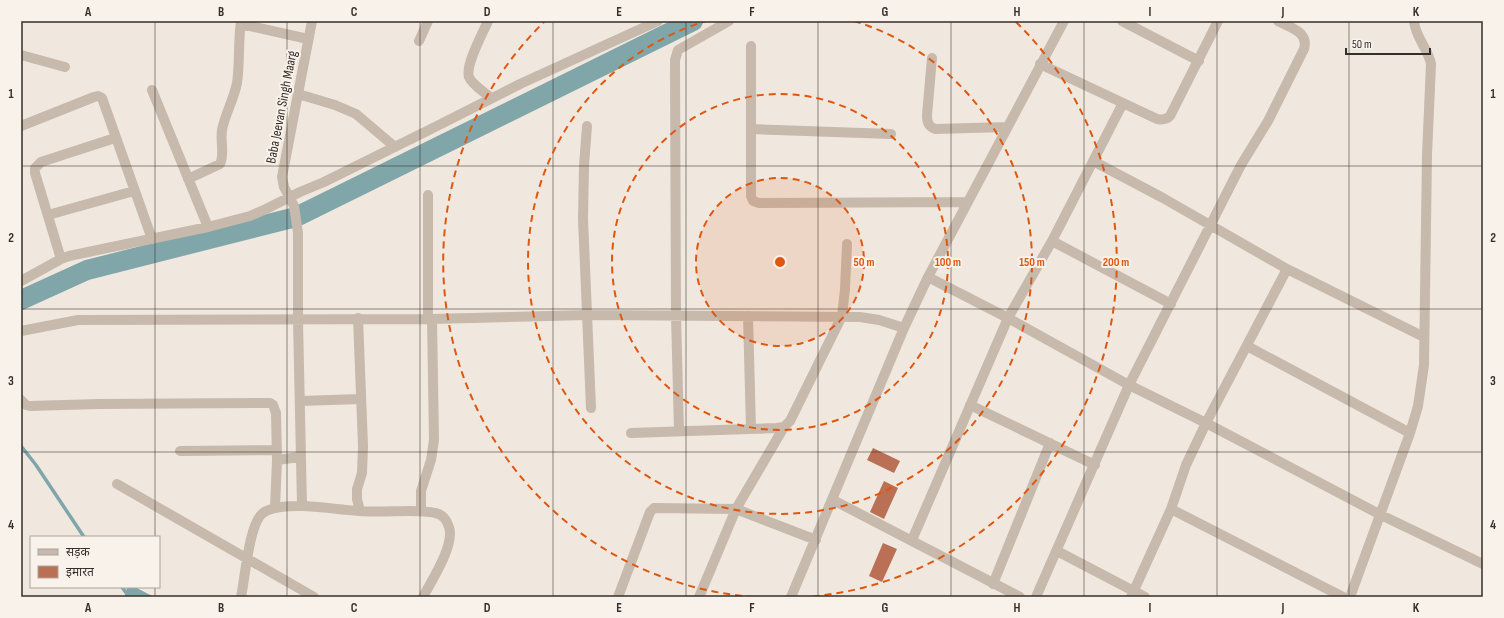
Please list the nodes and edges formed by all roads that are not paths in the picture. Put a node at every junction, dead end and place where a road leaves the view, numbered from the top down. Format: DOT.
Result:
graph roads {
  1 [pos="312,21"];
  2 [pos="428,21"];
  3 [pos="488,21"];
  4 [pos="729,21"];
  5 [pos="1064,21"];
  6 [pos="1122,21"];
  7 [pos="1218,21"];
  8 [pos="1278,21"];
  9 [pos="1414,21"];
  10 [pos="652,22"];
  11 [pos="241,23"];
  12 [pos="308,39"];
  13 [pos="420,41"];
  14 [pos="751,46"];
  15 [pos="21,55"];
  16 [pos="932,58"];
  17 [pos="1199,61"];
  18 [pos="1040,64"];
  19 [pos="65,67"];
  20 [pos="152,90"];
  21 [pos="298,94"];
  22 [pos="491,98"];
  23 [pos="1123,103"];
  24 [pos="21,126"];
  25 [pos="587,126"];
  26 [pos="1007,127"];
  27 [pos="751,129"];
  28 [pos="891,134"];
  29 [pos="115,138"];
  30 [pos="395,147"];
  31 [pos="1093,161"];
  32 [pos="188,179"];
  33 [pos="134,191"];
  34 [pos="428,195"];
  35 [pos="288,197"];
  36 [pos="968,202"];
  37 [pos="48,215"];
  38 [pos="1210,225"];
  39 [pos="208,227"];
  40 [pos="152,239"];
  41 [pos="1052,241"];
  42 [pos="847,244"];
  43 [pos="61,259"];
  44 [pos="1287,269"];
  45 [pos="22,277"];
  46 [pos="928,277"];
  47 [pos="1171,304"];
  48 [pos="588,315"];
  49 [pos="676,316"];
  50 [pos="748,316"];
  51 [pos="842,316"];
  52 [pos="358,318"];
  53 [pos="1008,318"];
  54 [pos="430,319"];
  55 [pos="298,320"];
  56 [pos="904,328"];
  57 [pos="21,331"];
  58 [pos="1424,337"];
  59 [pos="1247,346"];
  60 [pos="1129,385"];
  61 [pos="361,399"];
  62 [pos="21,400"];
  63 [pos="300,401"];
  64 [pos="970,405"];
  65 [pos="592,408"];
  66 [pos="1206,423"];
  67 [pos="784,427"];
  68 [pos="751,429"];
  69 [pos="679,431"];
  70 [pos="631,433"];
  71 [pos="1410,433"];
  72 [pos="1050,443"];
  73 [pos="180,451"];
  74 [pos="277,455"];
  75 [pos="300,458"];
  76 [pos="1095,465"];
  77 [pos="117,484"];
  78 [pos="833,500"];
  79 [pos="302,506"];
  80 [pos="275,508"];
  81 [pos="736,509"];
  82 [pos="1171,509"];
  83 [pos="360,511"];
  84 [pos="421,512"];
  85 [pos="1381,515"];
  86 [pos="816,540"];
  87 [pos="912,540"];
  88 [pos="1057,551"];
  89 [pos="247,559"];
  90 [pos="1483,564"];
  91 [pos="993,584"];
  92 [pos="1132,594"];
  93 [pos="241,597"];
  94 [pos="314,597"];
  95 [pos="423,597"];
  96 [pos="618,597"];
  97 [pos="699,597"];
  98 [pos="791,597"];
  99 [pos="1020,597"];
  100 [pos="1036,597"];
  101 [pos="1145,597"];
  102 [pos="1343,597"];
  103 [pos="1350,597"];
  1 -- 12 [label="street, Baba Jeevan Singh Maarg"];
  2 -- 13 [label="street"];
  3 -- 22 [label="street"];
  4 -- 49 [label="street"];
  5 -- 18 [label="street"];
  6 -- 17 [label="street"];
  7 -- 17 [label="street"];
  8 -- 38 [label="street"];
  9 -- 58 [label="street"];
  10 -- 22 [label="street"];
  11 -- 12 [label="street"];
  11 -- 32 [label="street"];
  12 -- 21 [label="street, Baba Jeevan Singh Maarg"];
  14 -- 27 [label="street"];
  15 -- 19 [label="street"];
  16 -- 26 [label="street"];
  17 -- 23 [label="street"];
  18 -- 23 [label="street"];
  18 -- 26 [label="street"];
  20 -- 32 [label="street"];
  21 -- 30 [label="street"];
  21 -- 35 [label="street, Baba Jeevan Singh Maarg"];
  22 -- 30 [label="street"];
  23 -- 31 [label="street"];
  24 -- 29 [label="street"];
  25 -- 48 [label="street"];
  26 -- 36 [label="street"];
  27 -- 28 [label="street"];
  27 -- 36 [label="street"];
  29 -- 33 [label="street"];
  29 -- 37 [label="street"];
  30 -- 35 [label="street"];
  31 -- 38 [label="street"];
  31 -- 41 [label="street"];
  32 -- 39 [label="street"];
  33 -- 37 [label="street"];
  33 -- 40 [label="street"];
  34 -- 54 [label="street"];
  35 -- 39 [label="street"];
  35 -- 55 [label="street, Baba Jeevan Singh Maarg"];
  36 -- 46 [label="street"];
  37 -- 43 [label="street"];
  38 -- 44 [label="street"];
  38 -- 47 [label="street"];
  39 -- 40 [label="street"];
  40 -- 43 [label="street"];
  41 -- 47 [label="street"];
  41 -- 53 [label="street"];
  42 -- 51 [label="street"];
  43 -- 45 [label="street"];
  44 -- 58 [label="street"];
  44 -- 59 [label="street"];
  46 -- 53 [label="street"];
  46 -- 56 [label="street"];
  47 -- 60 [label="street"];
  48 -- 49 [label="street"];
  48 -- 54 [label="street"];
  48 -- 65 [label="street"];
  49 -- 50 [label="street"];
  49 -- 69 [label="street"];
  50 -- 51 [label="street"];
  50 -- 68 [label="street"];
  51 -- 56 [label="street"];
  51 -- 67 [label="street"];
  52 -- 54 [label="street"];
  52 -- 55 [label="street"];
  52 -- 61 [label="street"];
  53 -- 60 [label="street"];
  53 -- 64 [label="street"];
  54 -- 84 [label="street"];
  55 -- 57 [label="street"];
  55 -- 63 [label="street"];
  56 -- 78 [label="street"];
  58 -- 71 [label="street"];
  59 -- 66 [label="street"];
  59 -- 71 [label="street"];
  60 -- 66 [label="street"];
  60 -- 76 [label="street"];
  61 -- 63 [label="street"];
  61 -- 83 [label="street"];
  62 -- 74 [label="street"];
  63 -- 75 [label="street"];
  64 -- 72 [label="street"];
  64 -- 87 [label="street"];
  66 -- 82 [label="street"];
  66 -- 85 [label="street"];
  67 -- 68 [label="street"];
  67 -- 81 [label="street"];
  68 -- 69 [label="street"];
  69 -- 70 [label="street"];
  71 -- 85 [label="street"];
  72 -- 76 [label="street"];
  72 -- 91 [label="street"];
  73 -- 74 [label="street"];
  74 -- 75 [label="street"];
  74 -- 80 [label="street"];
  75 -- 79 [label="street"];
  76 -- 88 [label="street"];
  77 -- 89 [label="street"];
  78 -- 86 [label="street"];
  78 -- 87 [label="street"];
  79 -- 80 [label="street"];
  79 -- 83 [label="street"];
  80 -- 89 [label="street"];
  81 -- 86 [label="street"];
  81 -- 96 [label="street"];
  81 -- 97 [label="street"];
  82 -- 92 [label="street"];
  82 -- 102 [label="street"];
  83 -- 84 [label="street"];
  84 -- 95 [label="street"];
  85 -- 90 [label="street"];
  85 -- 103 [label="street"];
  86 -- 98 [label="street"];
  87 -- 91 [label="street"];
  88 -- 92 [label="street"];
  88 -- 100 [label="street"];
  89 -- 93 [label="street"];
  89 -- 94 [label="street"];
  91 -- 99 [label="street"];
  92 -- 101 [label="street"];
}
